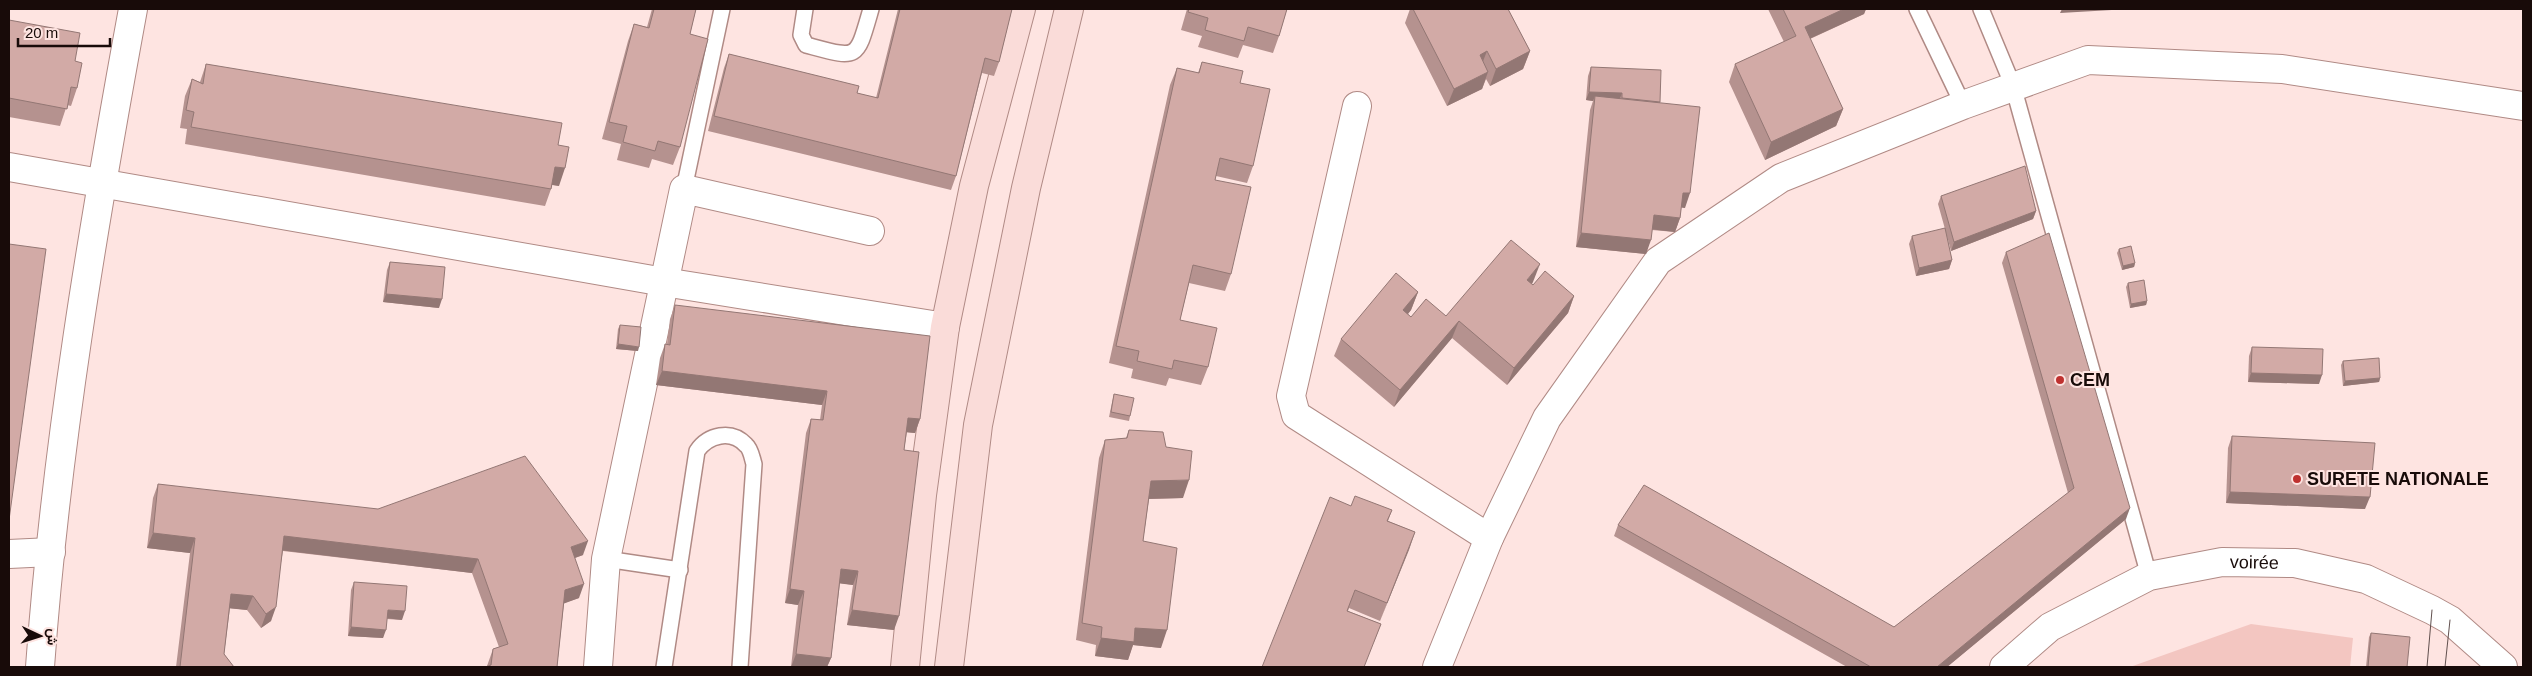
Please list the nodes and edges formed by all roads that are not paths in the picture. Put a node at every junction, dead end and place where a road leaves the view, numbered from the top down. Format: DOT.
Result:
graph roads {
  1 [pos="133,9"];
  2 [pos="722,9"];
  3 [pos="805,9"];
  4 [pos="871,9"];
  5 [pos="1021,9"];
  6 [pos="1069,9"];
  7 [pos="1917,9"];
  8 [pos="1981,9"];
  9 [pos="2013,86"];
  10 [pos="1963,105"];
  11 [pos="1358,106"];
  12 [pos="2523,106"];
  13 [pos="9,167"];
  14 [pos="101,182"];
  15 [pos="684,188"];
  16 [pos="870,231"];
  17 [pos="664,282"];
  18 [pos="945,327"];
  19 [pos="1489,538"];
  20 [pos="51,552"];
  21 [pos="9,554"];
  22 [pos="606,559"];
  23 [pos="680,570"];
  24 [pos="2150,576"];
  25 [pos="40,667"];
  26 [pos="598,667"];
  27 [pos="664,667"];
  28 [pos="740,667"];
  29 [pos="905,667"];
  30 [pos="950,667"];
  31 [pos="1437,667"];
  32 [pos="2004,667"];
  33 [pos="2503,667"];
  1 -- 14 [label="street"];
  2 -- 15 [label="lane"];
  3 -- 4 [label="lane"];
  5 -- 18 [label="main road"];
  6 -- 30 [label="main road"];
  7 -- 10 [label="lane"];
  8 -- 9 [label="lane"];
  9 -- 10 [label="street"];
  9 -- 12 [label="street"];
  9 -- 24 [label="lane"];
  10 -- 19 [label="street"];
  11 -- 19 [label="street"];
  13 -- 14 [label="street"];
  14 -- 17 [label="street"];
  14 -- 20 [label="street"];
  15 -- 16 [label="street"];
  15 -- 17 [label="street"];
  17 -- 18 [label="street"];
  17 -- 22 [label="street"];
  18 -- 29 [label="main road"];
  19 -- 31 [label="street"];
  20 -- 21 [label="street"];
  20 -- 25 [label="street"];
  22 -- 23 [label="lane"];
  22 -- 26 [label="street"];
  23 -- 27 [label="lane"];
  23 -- 28 [label="lane"];
  24 -- 32 [label="street, voirée"];
  24 -- 33 [label="street, voirée"];
}
